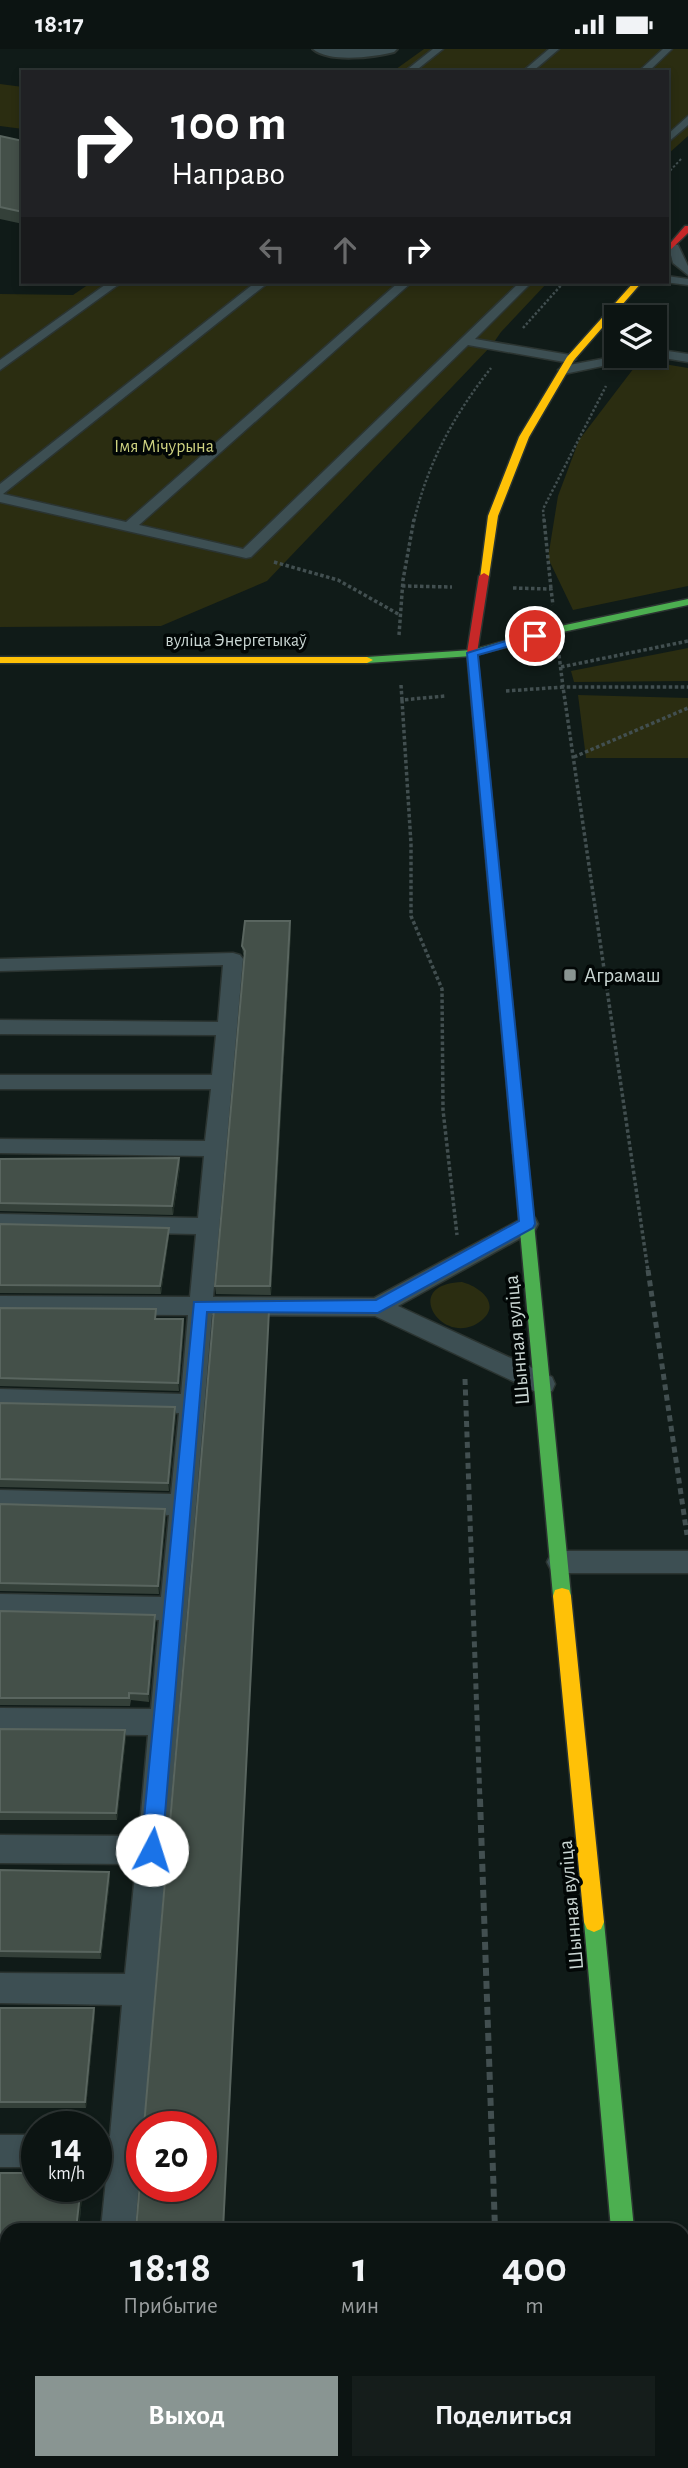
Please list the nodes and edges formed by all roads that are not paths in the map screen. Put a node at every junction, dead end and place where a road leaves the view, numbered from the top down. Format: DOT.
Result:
graph roads {
  1 [pos="321,49"];
  2 [pos="389,49"];
  3 [pos="439,49"];
  4 [pos="555,49"];
  5 [pos="668,49"];
  6 [pos="411,70"];
  7 [pos="529,70"];
  8 [pos="644,70"];
  9 [pos="684,119"];
  10 [pos="669,138"];
  11 [pos="688,228"];
  12 [pos="670,248"];
  13 [pos="688,272"];
  14 [pos="669,279"];
  15 [pos="688,282"];
  16 [pos="113,284"];
  17 [pos="260,284"];
  18 [pos="404,284"];
  19 [pos="524,284"];
  20 [pos="636,284"];
  21 [pos="467,341"];
  22 [pos="585,341"];
  23 [pos="604,345"];
  24 [pos="667,356"];
  25 [pos="688,358"];
  26 [pos="604,360"];
  27 [pos="567,365"];
  28 [pos="0,366"];
  29 [pos="0,491"];
  30 [pos="0,498"];
  31 [pos="129,527"];
  32 [pos="688,602"];
  33 [pos="472,653"];
  34 [pos="0,660"];
  35 [pos="0,965"];
  36 [pos="0,1027"];
  37 [pos="227,1029"];
  38 [pos="0,1082"];
  39 [pos="222,1082"];
  40 [pos="0,1146"];
  41 [pos="215,1149"];
  42 [pos="0,1222"];
  43 [pos="527,1224"];
  44 [pos="208,1226"];
  45 [pos="0,1305"];
  46 [pos="199,1306"];
  47 [pos="378,1307"];
  48 [pos="542,1384"];
  49 [pos="0,1399"];
  50 [pos="191,1404"];
  51 [pos="0,1500"];
  52 [pos="182,1505"];
  53 [pos="559,1562"];
  54 [pos="688,1562"];
  55 [pos="0,1605"];
  56 [pos="173,1609"];
  57 [pos="0,1721"];
  58 [pos="163,1722"];
  59 [pos="0,1849"];
  60 [pos="152,1850"];
  61 [pos="0,1988"];
  62 [pos="139,1990"];
  63 [pos="112,2147"];
  64 [pos="0,2151"];
  65 [pos="21,2151"];
  66 [pos="112,2164"];
  67 [pos="117,2223"];
  68 [pos="623,2223"];
  1 -- 2 [label="street"];
  3 -- 6 [label="lane"];
  4 -- 7 [label="lane"];
  5 -- 8 [label="lane"];
  9 -- 10 [label="lane"];
  11 -- 12 [label="main road"];
  12 -- 13 [label="lane"];
  14 -- 15 [label="lane"];
  16 -- 28 [label="lane"];
  17 -- 29 [label="lane"];
  18 -- 31 [label="lane"];
  19 -- 21 [label="lane"];
  20 -- 22 [label="main road, Шынная вуліца"];
  21 -- 27 [label="lane"];
  21 -- 31 [label="lane"];
  22 -- 23 [label="lane"];
  22 -- 27 [label="main road, Шынная вуліца"];
  24 -- 25 [label="lane"];
  26 -- 27 [label="lane"];
  27 -- 33 [label="main road, Шынная вуліца"];
  30 -- 31 [label="lane"];
  32 -- 33 [label="main road, вуліца Энергетыкаў"];
  33 -- 34 [label="main road, вуліца Энергетыкаў"];
  33 -- 43 [label="main road, Шынная вуліца"];
  35 -- 37 [label="lane"];
  36 -- 37 [label="lane"];
  37 -- 39 [label="lane"];
  38 -- 39 [label="lane"];
  39 -- 41 [label="lane"];
  40 -- 41 [label="lane"];
  41 -- 44 [label="lane"];
  42 -- 44 [label="lane"];
  43 -- 47 [label="lane"];
  43 -- 48 [label="main road, Шынная вуліца"];
  44 -- 46 [label="lane"];
  45 -- 46 [label="lane"];
  46 -- 47 [label="lane"];
  46 -- 50 [label="lane"];
  47 -- 48 [label="lane"];
  48 -- 53 [label="main road, Шынная вуліца"];
  49 -- 50 [label="lane"];
  50 -- 52 [label="lane"];
  51 -- 52 [label="lane"];
  52 -- 56 [label="lane"];
  53 -- 54 [label="lane"];
  53 -- 68 [label="main road, Шынная вуліца"];
  55 -- 56 [label="lane"];
  56 -- 58 [label="lane"];
  57 -- 58 [label="lane"];
  58 -- 60 [label="lane"];
  59 -- 60 [label="lane"];
  60 -- 62 [label="lane"];
  61 -- 62 [label="lane"];
  62 -- 63 [label="lane"];
  64 -- 65 [label="lane"];
  66 -- 67 [label="lane"];
}
